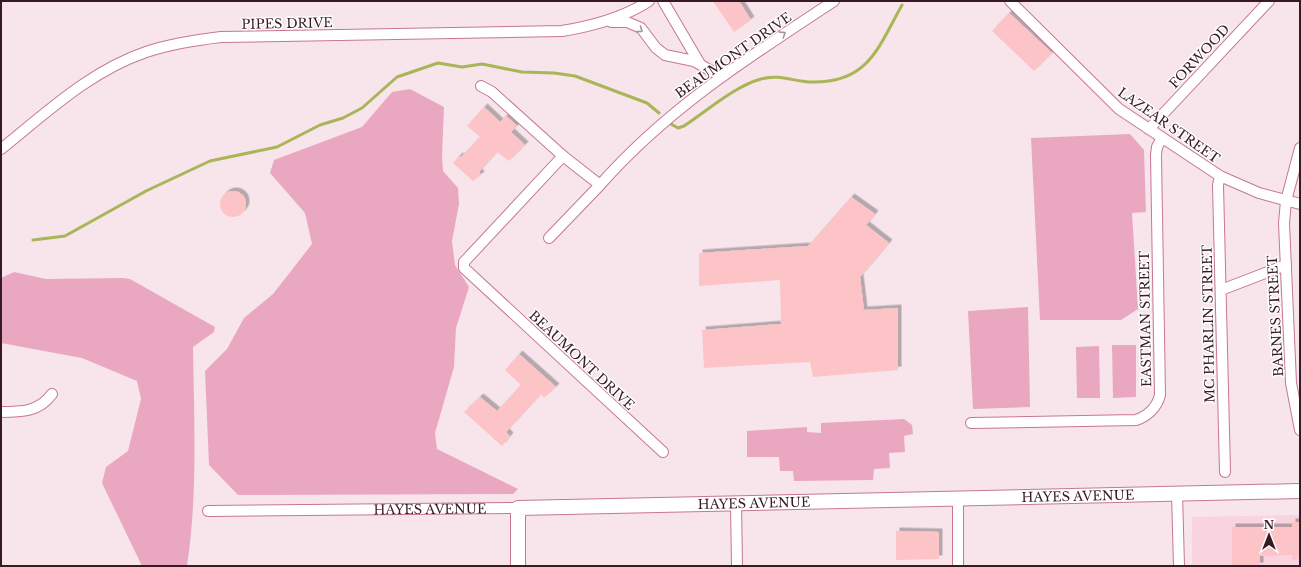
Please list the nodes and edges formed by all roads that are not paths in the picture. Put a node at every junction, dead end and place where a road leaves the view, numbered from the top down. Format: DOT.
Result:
graph roads {
  1 [pos="649,1"];
  2 [pos="663,1"];
  3 [pos="834,1"];
  4 [pos="1010,1"];
  5 [pos="1268,1"];
  6 [pos="603,22"];
  7 [pos="700,64"];
  8 [pos="727,71"];
  9 [pos="481,86"];
  10 [pos="1149,130"];
  11 [pos="1162,138"];
  12 [pos="1300,148"];
  13 [pos="1,149"];
  14 [pos="563,156"];
  15 [pos="1220,176"];
  16 [pos="600,185"];
  17 [pos="1286,201"];
  18 [pos="1300,204"];
  19 [pos="549,238"];
  20 [pos="1286,265"];
  21 [pos="1221,290"];
  22 [pos="52,394"];
  23 [pos="1,412"];
  24 [pos="971,423"];
  25 [pos="1300,430"];
  26 [pos="663,452"];
  27 [pos="1225,472"];
  28 [pos="1300,491"];
  29 [pos="1177,493"];
  30 [pos="958,498"];
  31 [pos="736,503"];
  32 [pos="518,508"];
  33 [pos="208,511"];
  34 [pos="518,566"];
  35 [pos="737,566"];
  36 [pos="958,566"];
  37 [pos="1179,566"];
  1 -- 6 [label="street, PIPES DRIVE"];
  2 -- 7 [label="street"];
  8 -- 3 [label="street, BEAUMONT DRIVE, one-way"];
  4 -- 10 [label="street, LAZEAR STREET"];
  5 -- 10 [label="street, FORWOOD"];
  6 -- 7 [label="street, PIPES DRIVE, one-way"];
  6 -- 13 [label="street, PIPES DRIVE"];
  7 -- 8 [label="street, PIPES DRIVE"];
  8 -- 16 [label="street, BEAUMONT DRIVE"];
  9 -- 14 [label="street"];
  10 -- 11 [label="street, LAZEAR STREET"];
  11 -- 15 [label="street, LAZEAR STREET"];
  11 -- 24 [label="street, EASTMAN STREET"];
  12 -- 17 [label="street, BARNES STREET"];
  14 -- 16 [label="street"];
  14 -- 26 [label="street, BEAUMONT DRIVE"];
  15 -- 17 [label="street, LAZEAR STREET"];
  15 -- 21 [label="street, MC PHARLIN STREET"];
  16 -- 19 [label="street, BEAUMONT DRIVE"];
  17 -- 18 [label="street, LAZEAR STREET"];
  17 -- 20 [label="street, BARNES STREET"];
  20 -- 21 [label="street"];
  20 -- 25 [label="street, BARNES STREET"];
  21 -- 27 [label="street, MC PHARLIN STREET"];
  22 -- 23 [label="street"];
  28 -- 29 [label="street, HAYES AVENUE"];
  29 -- 30 [label="street, HAYES AVENUE"];
  29 -- 37 [label="street"];
  30 -- 31 [label="street, HAYES AVENUE"];
  30 -- 36 [label="street"];
  31 -- 32 [label="street, HAYES AVENUE"];
  31 -- 35 [label="street"];
  32 -- 33 [label="street, HAYES AVENUE"];
  32 -- 34 [label="street"];
}
